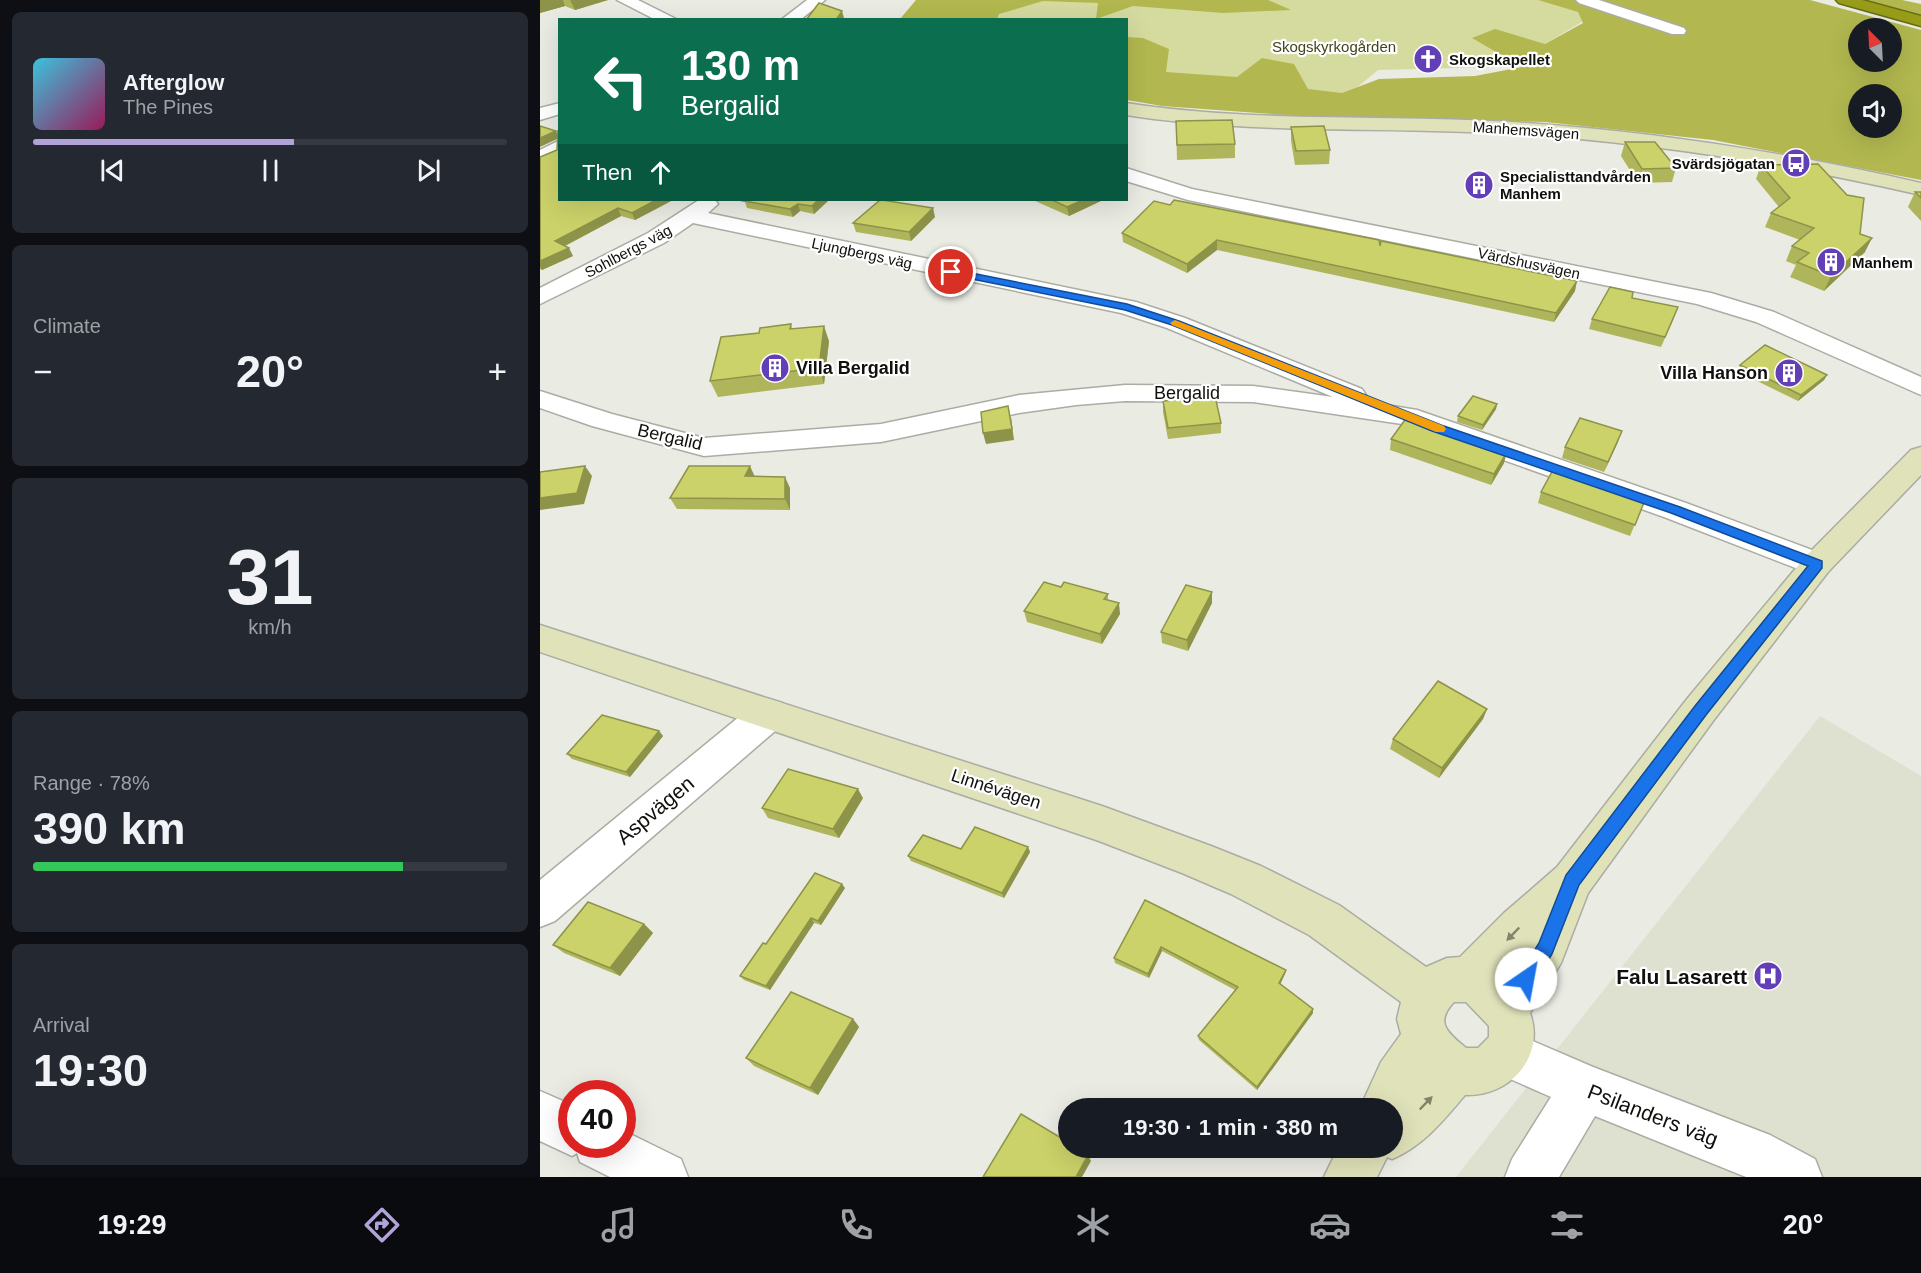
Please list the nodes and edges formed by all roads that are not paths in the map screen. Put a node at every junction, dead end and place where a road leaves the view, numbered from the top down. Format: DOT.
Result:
graph roads {
  1 [pos="625,0"];
  2 [pos="817,0"];
  3 [pos="1584,0"];
  4 [pos="1844,0"];
  5 [pos="666,18"];
  6 [pos="792,18"];
  7 [pos="1921,21"];
  8 [pos="1678,31"];
  9 [pos="558,109"];
  10 [pos="1128,109"];
  11 [pos="540,114"];
  12 [pos="558,147"];
  13 [pos="540,158"];
  14 [pos="1128,175"];
  15 [pos="1921,189"];
  16 [pos="712,201"];
  17 [pos="690,216"];
  18 [pos="540,297"];
  19 [pos="1921,387"];
  20 [pos="540,399"];
  21 [pos="1407,416"];
  22 [pos="1921,457"];
  23 [pos="1817,564"];
  24 [pos="540,638"];
  25 [pos="769,714"];
  26 [pos="1572,881"];
  27 [pos="540,907"];
  28 [pos="1470,979"];
  29 [pos="1507,1031"];
  30 [pos="1436,1034"];
  31 [pos="1585,1088"];
  32 [pos="1389,1098"];
  33 [pos="540,1115"];
  34 [pos="558,1124"];
  35 [pos="1403,1124"];
  36 [pos="626,1158"];
  37 [pos="663,1177"];
  38 [pos="1530,1177"];
  39 [pos="1797,1177"];
  1 -- 5 [label="street"];
  2 -- 6 [label="street"];
  3 -- 8 [label="street"];
  4 -- 7 [label="highway"];
  9 -- 11 [label="street"];
  10 -- 15 [label="street, Manhemsvägen"];
  12 -- 13 [label="street"];
  14 -- 19 [label="street, Värdshusvägen"];
  16 -- 17 [label="street, Sohlbergs väg"];
  17 -- 18 [label="street, Sohlbergs väg"];
  17 -- 21 [label="street, Ljungbergs väg"];
  20 -- 21 [label="street, Bergalid"];
  21 -- 23 [label="street, Bergalid"];
  22 -- 23 [label="street"];
  23 -- 26 [label="street"];
  24 -- 25 [label="street, Linnévägen"];
  25 -- 27 [label="street, Aspvägen"];
  25 -- 30 [label="street, Linnévägen"];
  26 -- 28 [label="street, one-way"];
  26 -- 29 [label="street"];
  28 -- 29 [label="street"];
  28 -- 30 [label="street"];
  29 -- 30 [label="street"];
  29 -- 31 [label="street, Psilanders väg"];
  30 -- 32 [label="street"];
  35 -- 30 [label="street, one-way"];
  31 -- 38 [label="street"];
  31 -- 39 [label="street, Psilanders väg"];
  33 -- 34 [label="street"];
  36 -- 37 [label="street"];
}
